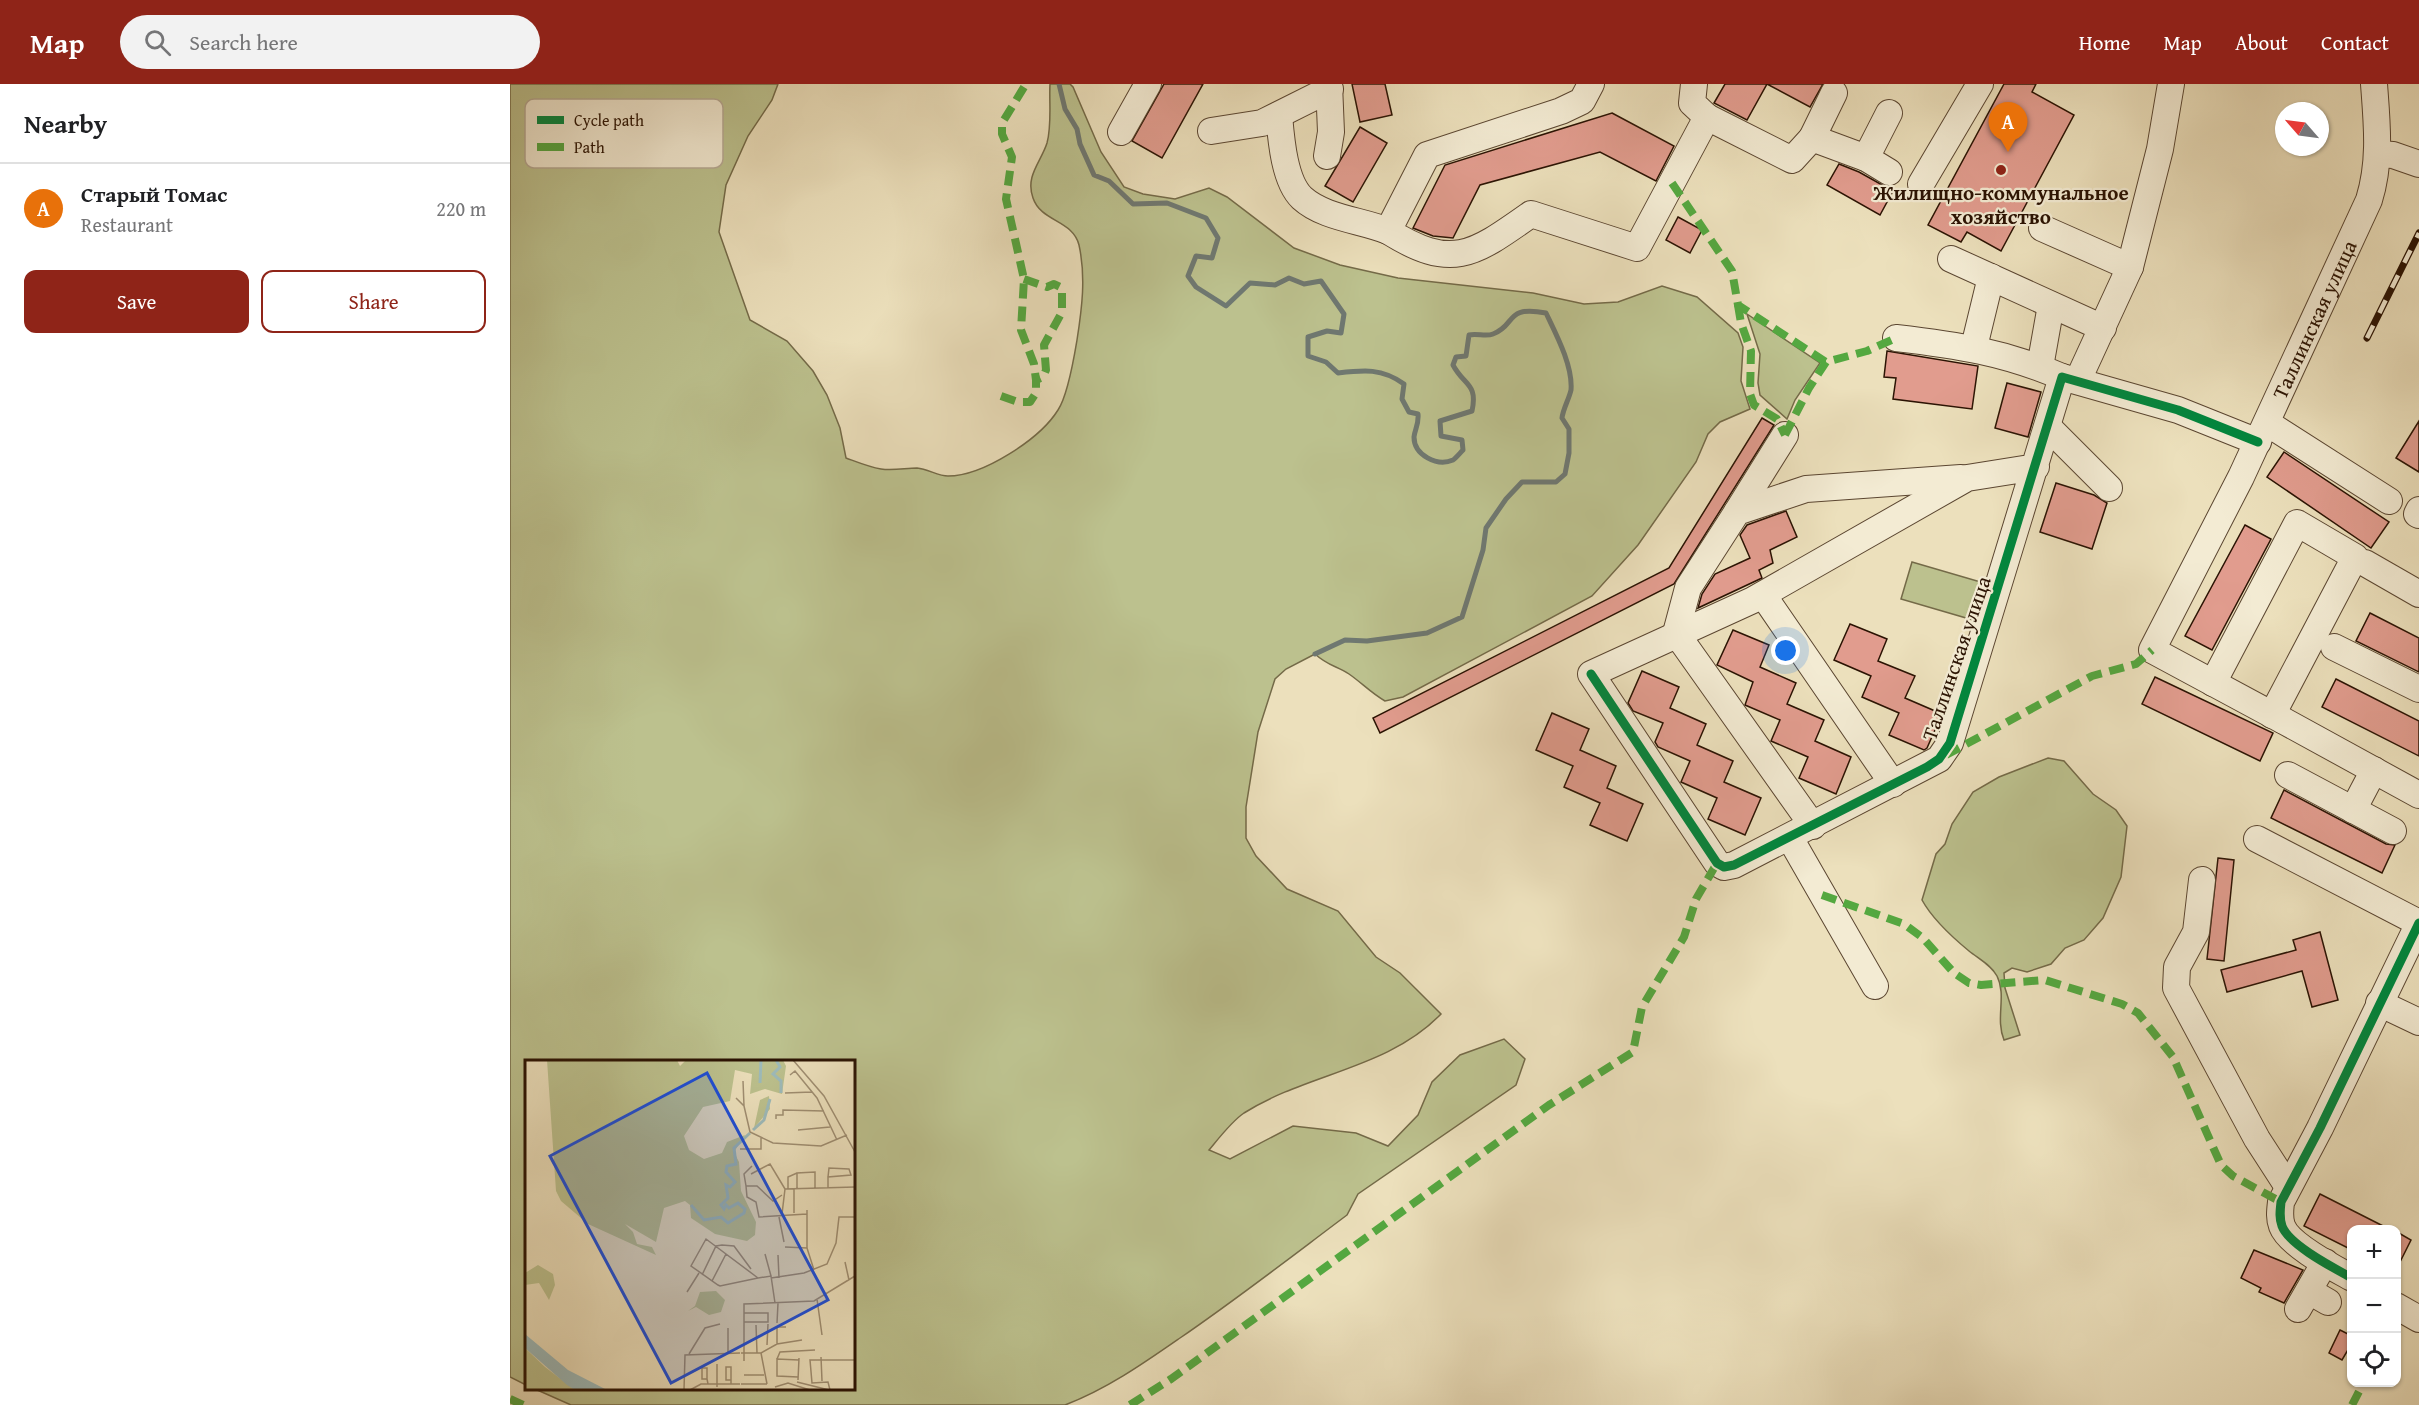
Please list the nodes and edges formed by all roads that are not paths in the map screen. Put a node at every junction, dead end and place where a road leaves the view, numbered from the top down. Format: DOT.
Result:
graph roads {
  1 [pos="1148,84"];
  2 [pos="1591,84"];
  3 [pos="1980,84"];
  4 [pos="2171,84"];
  5 [pos="2374,84"];
  6 [pos="1692,85"];
  7 [pos="1330,86"];
  8 [pos="1834,93"];
  9 [pos="1889,113"];
  10 [pos="1279,115"];
  11 [pos="1707,117"];
  12 [pos="1211,131"];
  13 [pos="1121,132"];
  14 [pos="1812,138"];
  15 [pos="2378,154"];
  16 [pos="1327,156"];
  17 [pos="1866,158"];
  18 [pos="2419,164"];
  19 [pos="1889,172"];
  20 [pos="1921,184"];
  21 [pos="2042,228"];
  22 [pos="1388,231"];
  23 [pos="1951,259"];
  24 [pos="2130,267"];
  25 [pos="1991,278"];
  26 [pos="2051,304"];
  27 [pos="2103,328"];
  28 [pos="1896,338"];
  29 [pos="1974,347"];
  30 [pos="2060,375"];
  31 [pos="2048,427"];
  32 [pos="2262,432"];
  33 [pos="1785,435"];
  34 [pos="2036,467"];
  35 [pos="1967,478"];
  36 [pos="2109,488"];
  37 [pos="2389,501"];
  38 [pos="2419,510"];
  39 [pos="1737,512"];
  40 [pos="2419,515"];
  41 [pos="2361,560"];
  42 [pos="2419,594"];
  43 [pos="1763,595"];
  44 [pos="1676,633"];
  45 [pos="2334,646"];
  46 [pos="2213,684"];
  47 [pos="2419,689"];
  48 [pos="2280,719"];
  49 [pos="2374,770"];
  50 [pos="2288,775"];
  51 [pos="1893,783"];
  52 [pos="2419,795"];
  53 [pos="2354,810"];
  54 [pos="1813,826"];
  55 [pos="2393,831"];
  56 [pos="1790,838"];
  57 [pos="2257,839"];
  58 [pos="2202,880"];
  59 [pos="2419,923"];
  60 [pos="1875,986"];
  61 [pos="2379,1003"];
  62 [pos="2419,1022"];
  63 [pos="2288,1187"];
  64 [pos="2325,1262"];
  65 [pos="2347,1275"];
  66 [pos="2312,1300"];
  67 [pos="2401,1308"];
  68 [pos="2419,1319"];
  1 -- 13 [label="street"];
  2 -- 22 [label="street"];
  3 -- 20 [label="street"];
  4 -- 24 [label="street"];
  5 -- 15 [label="street, Таллинская улица"];
  6 -- 11 [label="street"];
  7 -- 10 [label="street"];
  7 -- 16 [label="street"];
  8 -- 14 [label="street"];
  9 -- 17 [label="street"];
  10 -- 12 [label="street"];
  10 -- 22 [label="street"];
  11 -- 14 [label="street"];
  11 -- 22 [label="street"];
  14 -- 17 [label="street"];
  15 -- 18 [label="street"];
  15 -- 32 [label="street, Таллинская улица"];
  17 -- 19 [label="street"];
  21 -- 24 [label="street"];
  23 -- 25 [label="street"];
  24 -- 27 [label="street"];
  25 -- 26 [label="street"];
  25 -- 29 [label="street"];
  26 -- 27 [label="street"];
  26 -- 30 [label="street"];
  27 -- 30 [label="street"];
  28 -- 29 [label="street"];
  29 -- 30 [label="street"];
  30 -- 31 [label="street, Таллинская улица"];
  30 -- 32 [label="street"];
  31 -- 34 [label="street, Таллинская улица"];
  31 -- 36 [label="street"];
  32 -- 37 [label="street"];
  32 -- 46 [label="street, Таллинская улица"];
  33 -- 39 [label="street"];
  34 -- 35 [label="street"];
  34 -- 51 [label="street, Таллинская улица"];
  35 -- 39 [label="street"];
  35 -- 43 [label="street"];
  38 -- 40 [label="street"];
  39 -- 44 [label="street"];
  41 -- 42 [label="street"];
  41 -- 46 [label="street"];
  41 -- 48 [label="street"];
  43 -- 44 [label="street"];
  43 -- 51 [label="street"];
  44 -- 54 [label="street"];
  44 -- 56 [label="street, Таллинская улица"];
  45 -- 47 [label="street"];
  46 -- 48 [label="street"];
  48 -- 49 [label="street"];
  49 -- 52 [label="street"];
  49 -- 53 [label="street"];
  50 -- 53 [label="street"];
  51 -- 54 [label="street, Таллинская улица"];
  53 -- 55 [label="street"];
  54 -- 56 [label="street, Таллинская улица"];
  56 -- 60 [label="street"];
  57 -- 59 [label="street"];
  58 -- 63 [label="street"];
  59 -- 61 [label="street"];
  61 -- 62 [label="street"];
  61 -- 63 [label="street"];
  63 -- 64 [label="street"];
  64 -- 65 [label="street"];
  64 -- 66 [label="street"];
  67 -- 68 [label="street"];
}
